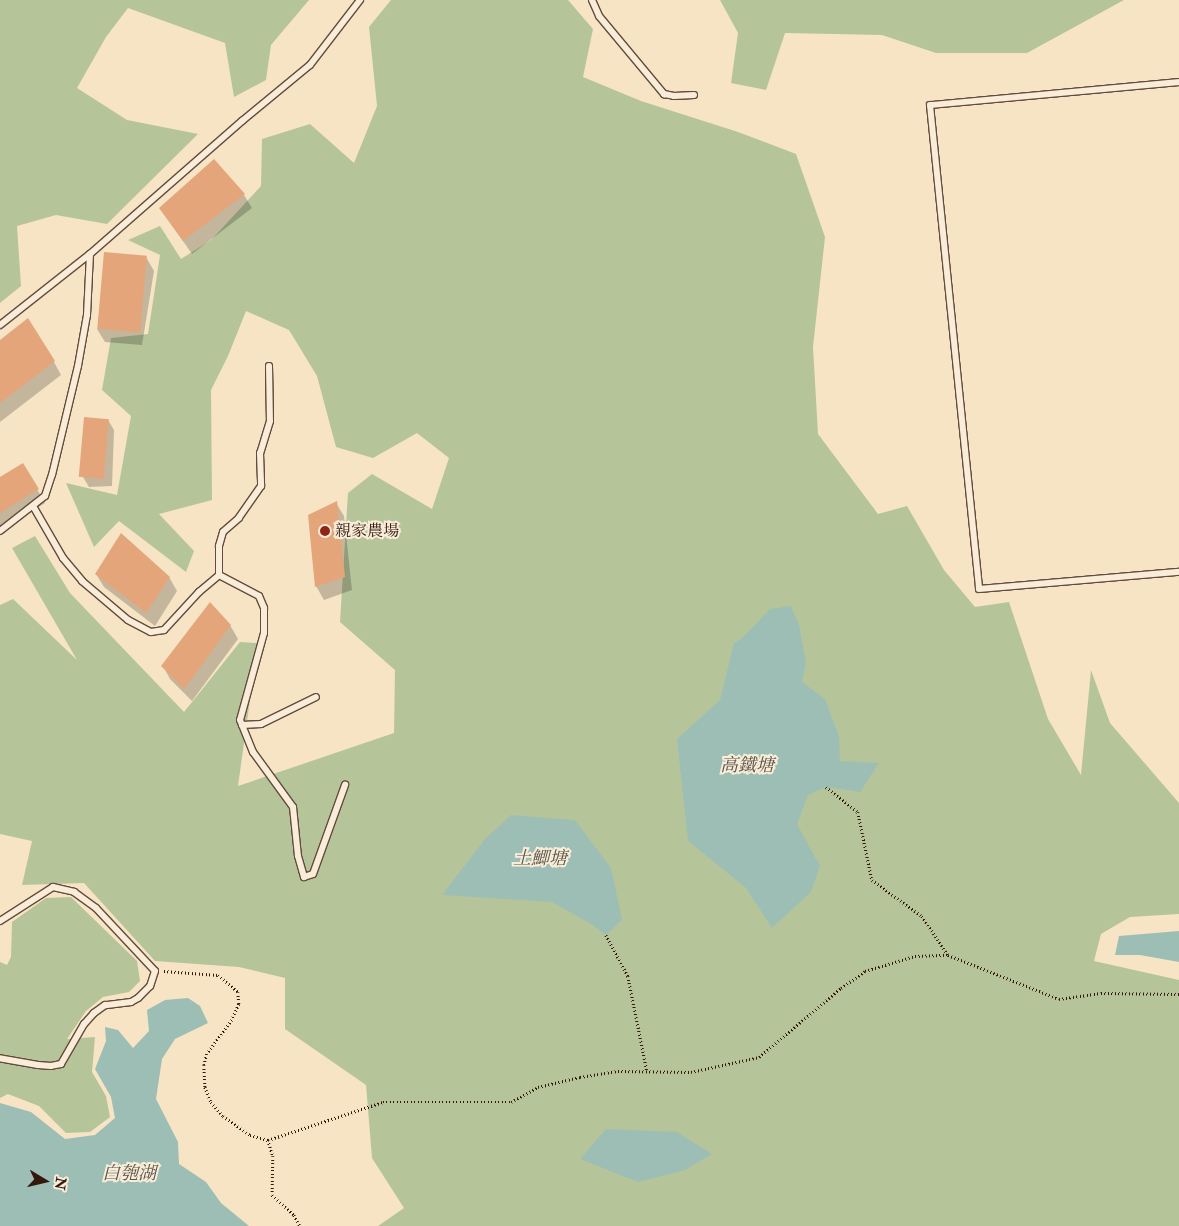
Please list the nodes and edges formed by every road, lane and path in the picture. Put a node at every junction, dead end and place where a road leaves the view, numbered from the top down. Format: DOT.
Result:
graph roads {
  1 [pos="360,0"];
  2 [pos="592,0"];
  3 [pos="1179,82"];
  4 [pos="694,95"];
  5 [pos="90,254"];
  6 [pos="0,325"];
  7 [pos="269,366"];
  8 [pos="33,506"];
  9 [pos="0,531"];
  10 [pos="1179,572"];
  11 [pos="219,575"];
  12 [pos="316,698"];
  13 [pos="242,725"];
  14 [pos="345,785"];
  15 [pos="826,787"];
  16 [pos="0,921"];
  17 [pos="606,935"];
  18 [pos="948,955"];
  19 [pos="155,971"];
  20 [pos="1179,994"];
  21 [pos="0,1058"];
  22 [pos="647,1071"];
  23 [pos="268,1140"];
  24 [pos="300,1226"];
  1 -- 5 [label="lane"];
  2 -- 4 [label="lane"];
  3 -- 10 [label="lane"];
  5 -- 6 [label="lane"];
  5 -- 8 [label="lane"];
  7 -- 11 [label="lane"];
  8 -- 9 [label="lane"];
  8 -- 11 [label="lane"];
  11 -- 13 [label="lane"];
  12 -- 13 [label="lane"];
  13 -- 14 [label="lane"];
  15 -- 18 [label="path"];
  16 -- 19 [label="lane"];
  17 -- 22 [label="path"];
  18 -- 20 [label="path"];
  18 -- 22 [label="path"];
  19 -- 21 [label="lane"];
  19 -- 23 [label="path"];
  22 -- 23 [label="path"];
  23 -- 24 [label="path"];
}
